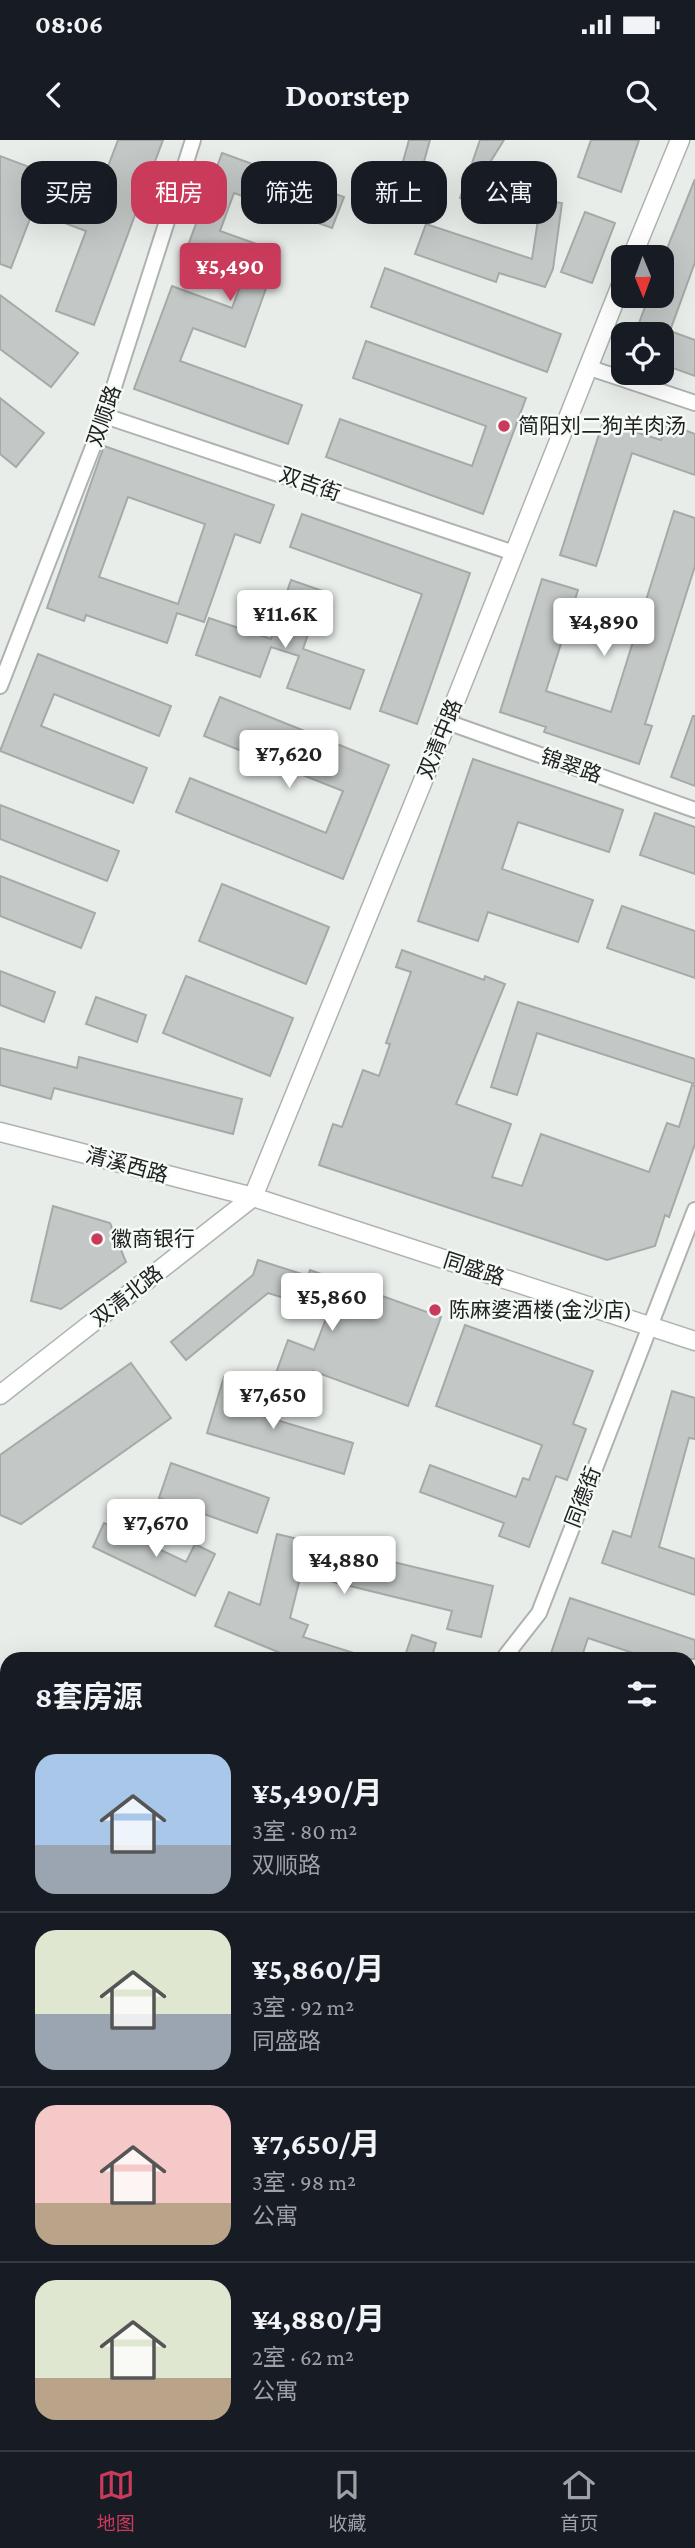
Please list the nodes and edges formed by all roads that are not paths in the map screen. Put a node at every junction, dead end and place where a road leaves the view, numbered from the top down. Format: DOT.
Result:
graph roads {
  1 [pos="193,140"];
  2 [pos="680,140"];
  3 [pos="637,245"];
  4 [pos="612,308"];
  5 [pos="587,368"];
  6 [pos="695,403"];
  7 [pos="105,416"];
  8 [pos="514,553"];
  9 [pos="0,686"];
  10 [pos="447,722"];
  11 [pos="695,810"];
  12 [pos="0,1132"];
  13 [pos="253,1197"];
  14 [pos="695,1210"];
  15 [pos="649,1326"];
  16 [pos="695,1341"];
  17 [pos="0,1395"];
  18 [pos="508,1652"];
  1 -- 7 [label="street, 双顺路"];
  2 -- 3 [label="street"];
  4 -- 5 [label="street, 双清中路"];
  5 -- 6 [label="street"];
  5 -- 8 [label="street, 双清中路"];
  7 -- 8 [label="street, 双吉街"];
  7 -- 9 [label="street, 双顺路"];
  8 -- 10 [label="street, 双清中路"];
  10 -- 11 [label="street, 锦翠路"];
  10 -- 13 [label="street, 双清中路"];
  12 -- 13 [label="street, 清溪西路"];
  13 -- 15 [label="street, 同盛路"];
  13 -- 17 [label="street, 双清北路"];
  14 -- 15 [label="street, 同德街"];
  15 -- 16 [label="street, 同盛路"];
  15 -- 18 [label="street, 同德街"];
}
